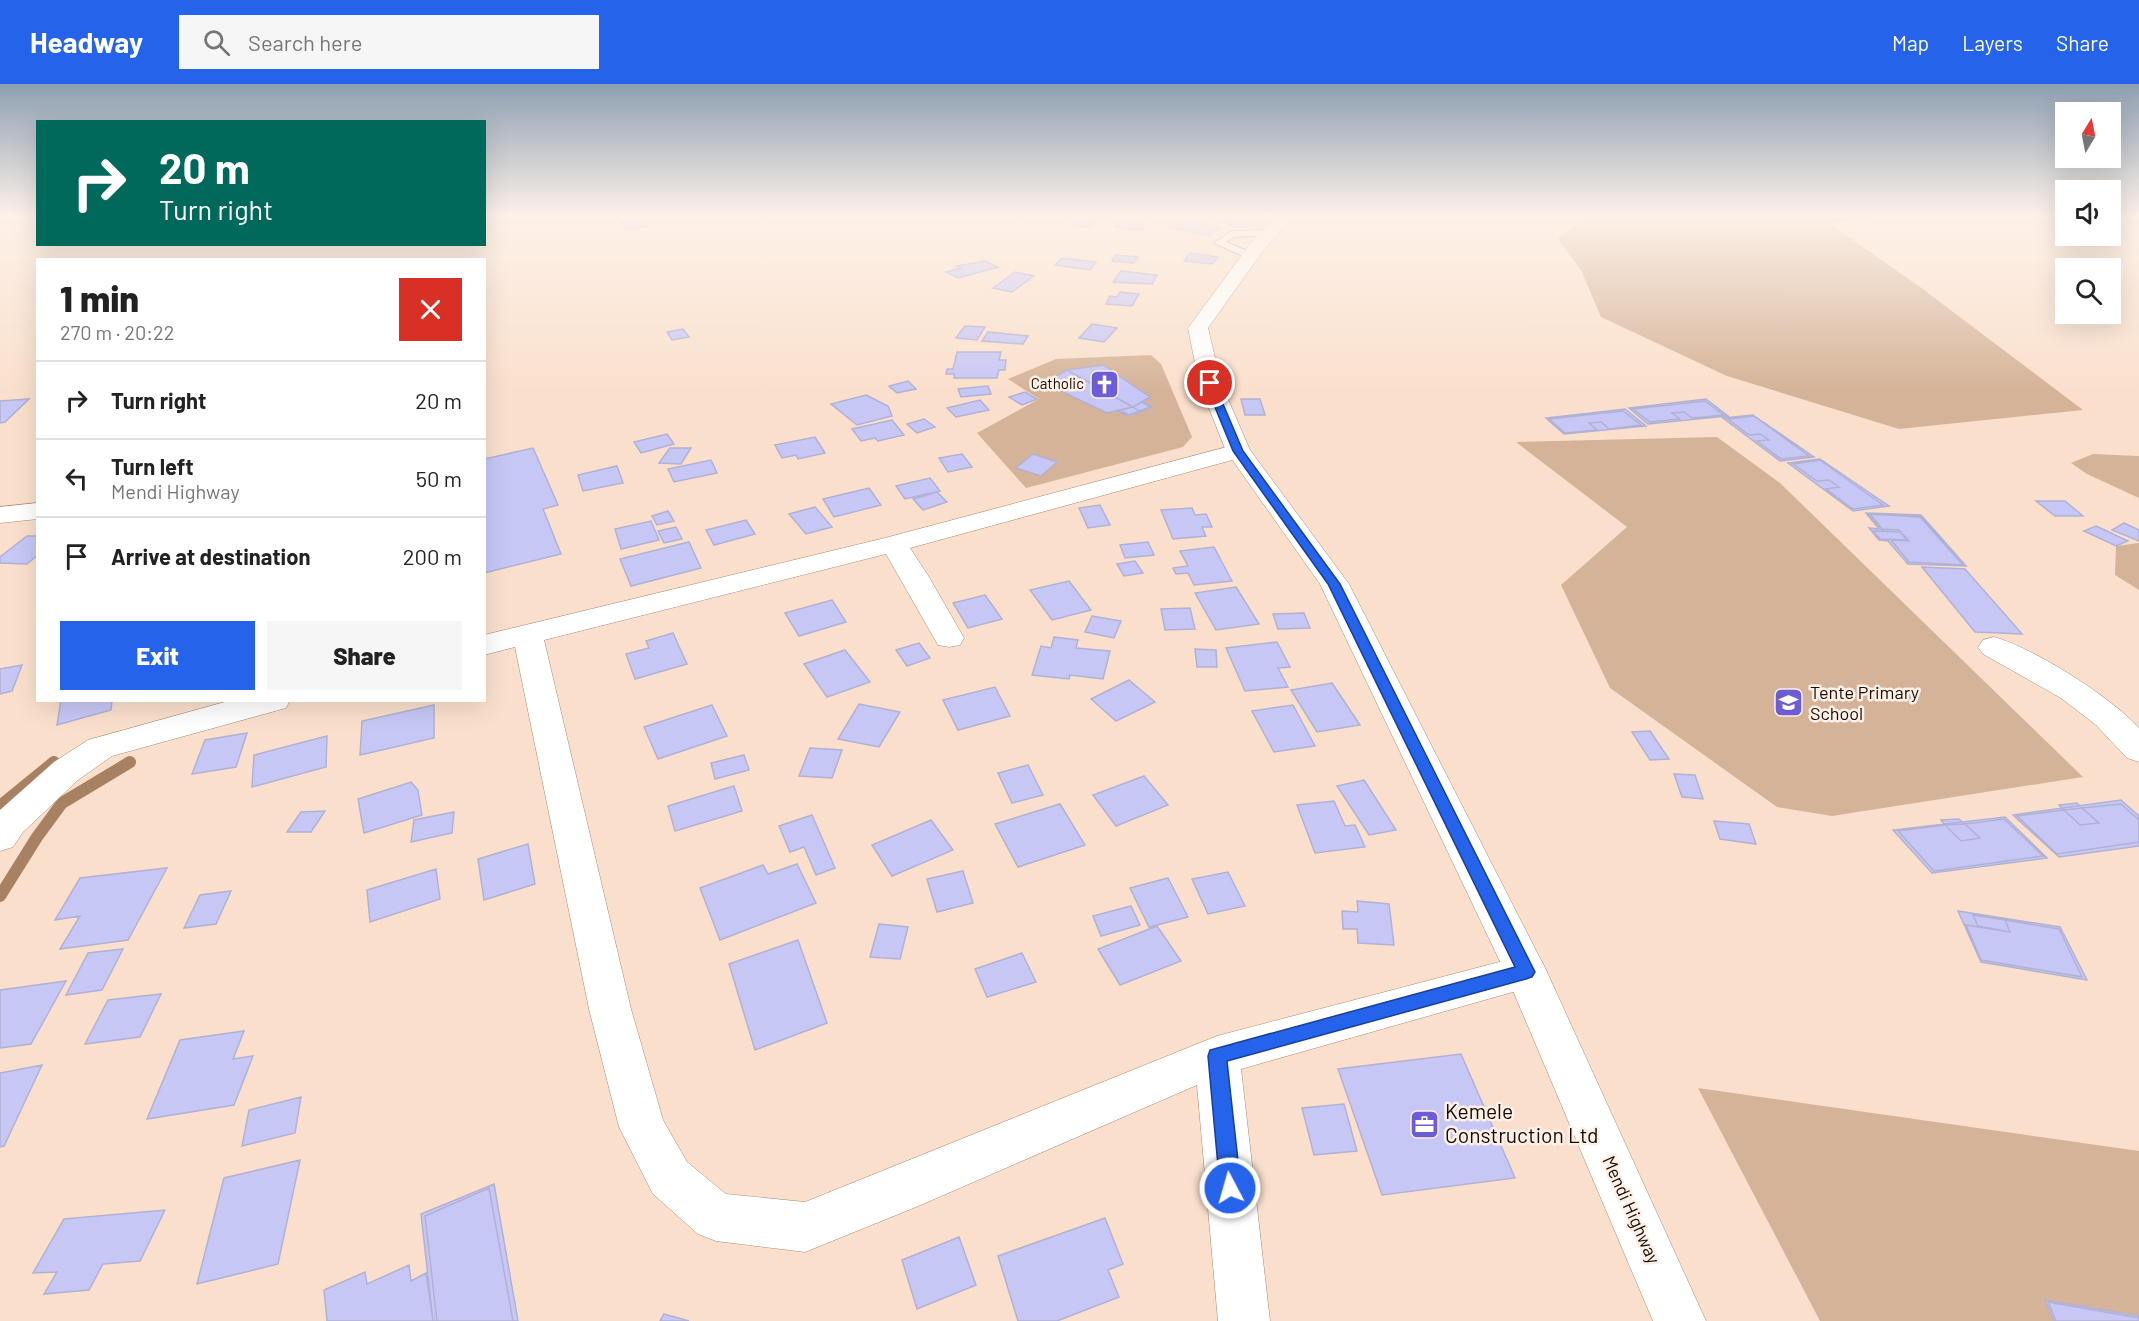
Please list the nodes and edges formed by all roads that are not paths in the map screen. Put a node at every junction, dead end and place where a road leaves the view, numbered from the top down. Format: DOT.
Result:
graph roads {
  1 [pos="1239,274"];
  2 [pos="1238,451"];
  3 [pos="36,511"];
  4 [pos="0,515"];
  5 [pos="893,544"];
  6 [pos="527,633"];
  7 [pos="949,638"];
  8 [pos="486,644"];
  9 [pos="1994,647"];
  10 [pos="267,702"];
  11 [pos="2139,750"];
  12 [pos="0,837"];
  13 [pos="1526,972"];
  14 [pos="1217,1056"];
  15 [pos="1244,1321"];
  16 [pos="1680,1321"];
  1 -- 2 [label="street, Mendi Highway"];
  2 -- 5 [label="street"];
  2 -- 13 [label="street, Mendi Highway"];
  3 -- 4 [label="street"];
  5 -- 6 [label="street"];
  5 -- 7 [label="street"];
  6 -- 8 [label="street"];
  6 -- 14 [label="street"];
  9 -- 11 [label="street"];
  10 -- 12 [label="street"];
  13 -- 14 [label="street"];
  13 -- 16 [label="street, Mendi Highway"];
  14 -- 15 [label="street"];
}
